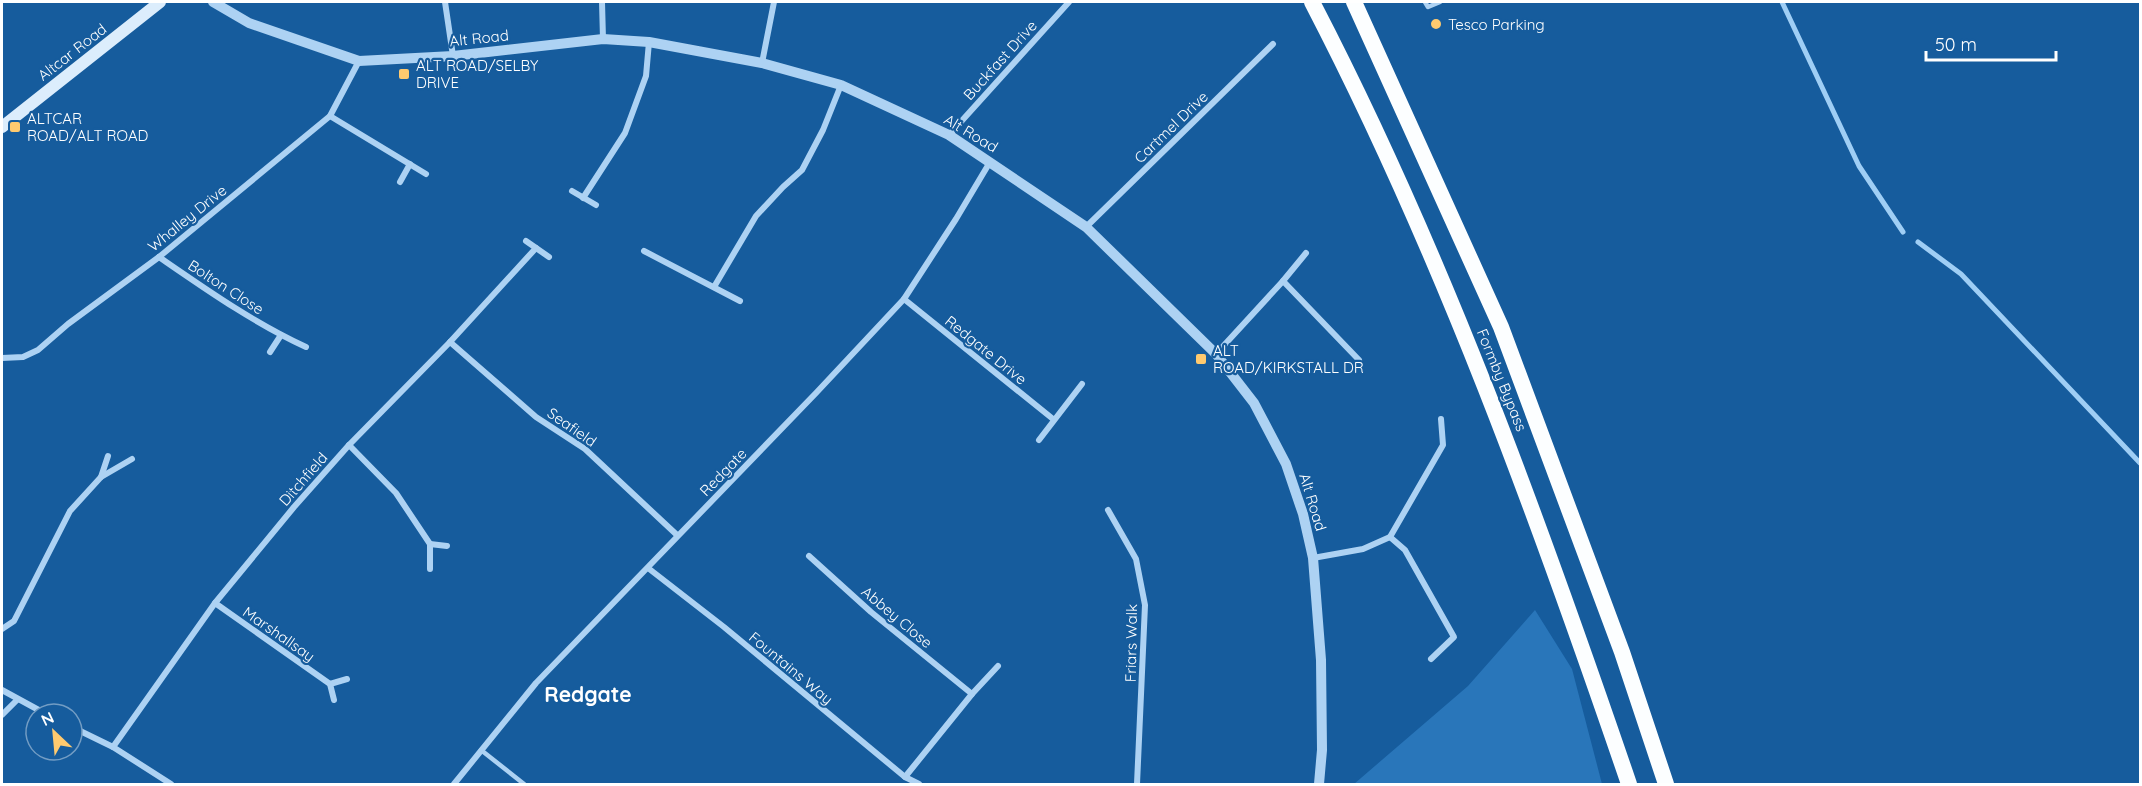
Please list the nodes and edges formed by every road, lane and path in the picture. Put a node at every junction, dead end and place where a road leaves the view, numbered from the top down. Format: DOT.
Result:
graph roads {
  1 [pos="160,2"];
  2 [pos="213,2"];
  3 [pos="445,2"];
  4 [pos="602,2"];
  5 [pos="774,2"];
  6 [pos="1070,2"];
  7 [pos="1314,2"];
  8 [pos="1354,2"];
  9 [pos="1425,2"];
  10 [pos="1440,2"];
  11 [pos="603,39"];
  12 [pos="649,42"];
  13 [pos="1274,44"];
  14 [pos="453,56"];
  15 [pos="359,61"];
  16 [pos="762,63"];
  17 [pos="842,85"];
  18 [pos="330,116"];
  19 [pos="2,126"];
  20 [pos="949,135"];
  21 [pos="990,162"];
  22 [pos="410,164"];
  23 [pos="426,174"];
  24 [pos="400,182"];
  25 [pos="572,191"];
  26 [pos="583,198"];
  27 [pos="596,205"];
  28 [pos="1086,227"];
  29 [pos="526,241"];
  30 [pos="536,248"];
  31 [pos="644,251"];
  32 [pos="1306,253"];
  33 [pos="159,257"];
  34 [pos="549,257"];
  35 [pos="1283,281"];
  36 [pos="714,287"];
  37 [pos="904,298"];
  38 [pos="740,301"];
  39 [pos="281,335"];
  40 [pos="450,342"];
  41 [pos="306,347"];
  42 [pos="270,352"];
  43 [pos="1216,354"];
  44 [pos="2,358"];
  45 [pos="1359,360"];
  46 [pos="1082,384"];
  47 [pos="1053,419"];
  48 [pos="1441,419"];
  49 [pos="1040,440"];
  50 [pos="349,445"];
  51 [pos="108,456"];
  52 [pos="132,459"];
  53 [pos="101,477"];
  54 [pos="1108,510"];
  55 [pos="677,535"];
  56 [pos="1390,537"];
  57 [pos="430,544"];
  58 [pos="447,546"];
  59 [pos="809,556"];
  60 [pos="1313,558"];
  61 [pos="648,568"];
  62 [pos="430,569"];
  63 [pos="215,603"];
  64 [pos="2,629"];
  65 [pos="1431,659"];
  66 [pos="998,666"];
  67 [pos="347,679"];
  68 [pos="330,684"];
  69 [pos="2,690"];
  70 [pos="972,694"];
  71 [pos="18,700"];
  72 [pos="334,700"];
  73 [pos="24,703"];
  74 [pos="2,715"];
  75 [pos="84,733"];
  76 [pos="113,747"];
  77 [pos="481,750"];
  78 [pos="904,777"];
  79 [pos="171,784"];
  80 [pos="454,784"];
  81 [pos="524,784"];
  82 [pos="919,784"];
  83 [pos="1137,784"];
  84 [pos="1319,784"];
  85 [pos="1629,784"];
  86 [pos="1666,784"];
  1 -- 19 [label="main road, Altcar Road"];
  2 -- 15 [label="street, Alt Road"];
  3 -- 14 [label="street"];
  4 -- 11 [label="street"];
  5 -- 16 [label="street"];
  6 -- 20 [label="street, Buckfast Drive"];
  7 -- 85 [label="highway, Formby Bypass"];
  8 -- 86 [label="highway, Formby Bypass"];
  9 -- 10 [label="lane"];
  11 -- 12 [label="street, Alt Road"];
  11 -- 14 [label="street, Alt Road"];
  12 -- 16 [label="street, Alt Road"];
  12 -- 26 [label="street"];
  13 -- 28 [label="street, Cartmel Drive"];
  14 -- 15 [label="street, Alt Road"];
  15 -- 18 [label="street, Whalley Drive"];
  16 -- 17 [label="street, Alt Road"];
  17 -- 20 [label="street, Alt Road"];
  17 -- 36 [label="street"];
  18 -- 22 [label="street"];
  18 -- 33 [label="street, Whalley Drive"];
  20 -- 21 [label="street, Alt Road"];
  21 -- 28 [label="street, Alt Road"];
  21 -- 37 [label="street, Redgate"];
  22 -- 23 [label="street"];
  22 -- 24 [label="street"];
  25 -- 26 [label="street"];
  26 -- 27 [label="street"];
  28 -- 43 [label="street, Alt Road"];
  29 -- 30 [label="street"];
  30 -- 34 [label="street"];
  30 -- 40 [label="street, Ditchfield"];
  31 -- 36 [label="street"];
  32 -- 35 [label="street"];
  33 -- 39 [label="street, Bolton Close"];
  33 -- 44 [label="street, Whalley Drive"];
  35 -- 43 [label="street"];
  35 -- 45 [label="street"];
  36 -- 38 [label="street"];
  37 -- 47 [label="street, Redgate Drive"];
  37 -- 55 [label="street, Redgate"];
  39 -- 41 [label="street, Bolton Close"];
  39 -- 42 [label="street"];
  40 -- 50 [label="street, Ditchfield"];
  40 -- 55 [label="street, Seafield"];
  43 -- 60 [label="street, Alt Road"];
  46 -- 47 [label="street"];
  47 -- 49 [label="street"];
  48 -- 56 [label="street"];
  50 -- 57 [label="street"];
  50 -- 63 [label="street, Ditchfield"];
  51 -- 53 [label="street"];
  52 -- 53 [label="street"];
  53 -- 64 [label="street"];
  54 -- 83 [label="street, Friars Walk"];
  55 -- 61 [label="street, Redgate"];
  56 -- 60 [label="street"];
  56 -- 65 [label="street"];
  57 -- 58 [label="street"];
  57 -- 62 [label="street"];
  59 -- 70 [label="street, Abbey Close"];
  60 -- 84 [label="street, Alt Road"];
  61 -- 77 [label="street, Redgate"];
  61 -- 78 [label="street, Fountains Way"];
  63 -- 68 [label="street, Marshallsay"];
  63 -- 76 [label="street, Ditchfield"];
  66 -- 70 [label="street"];
  67 -- 68 [label="street"];
  68 -- 72 [label="street"];
  69 -- 71 [label="street"];
  70 -- 78 [label="street"];
  71 -- 73 [label="street"];
  71 -- 74 [label="street"];
  75 -- 76 [label="street"];
  76 -- 79 [label="street"];
  77 -- 80 [label="street, Redgate"];
  77 -- 81 [label="lane"];
  78 -- 82 [label="street, Fountains Way"];
}
